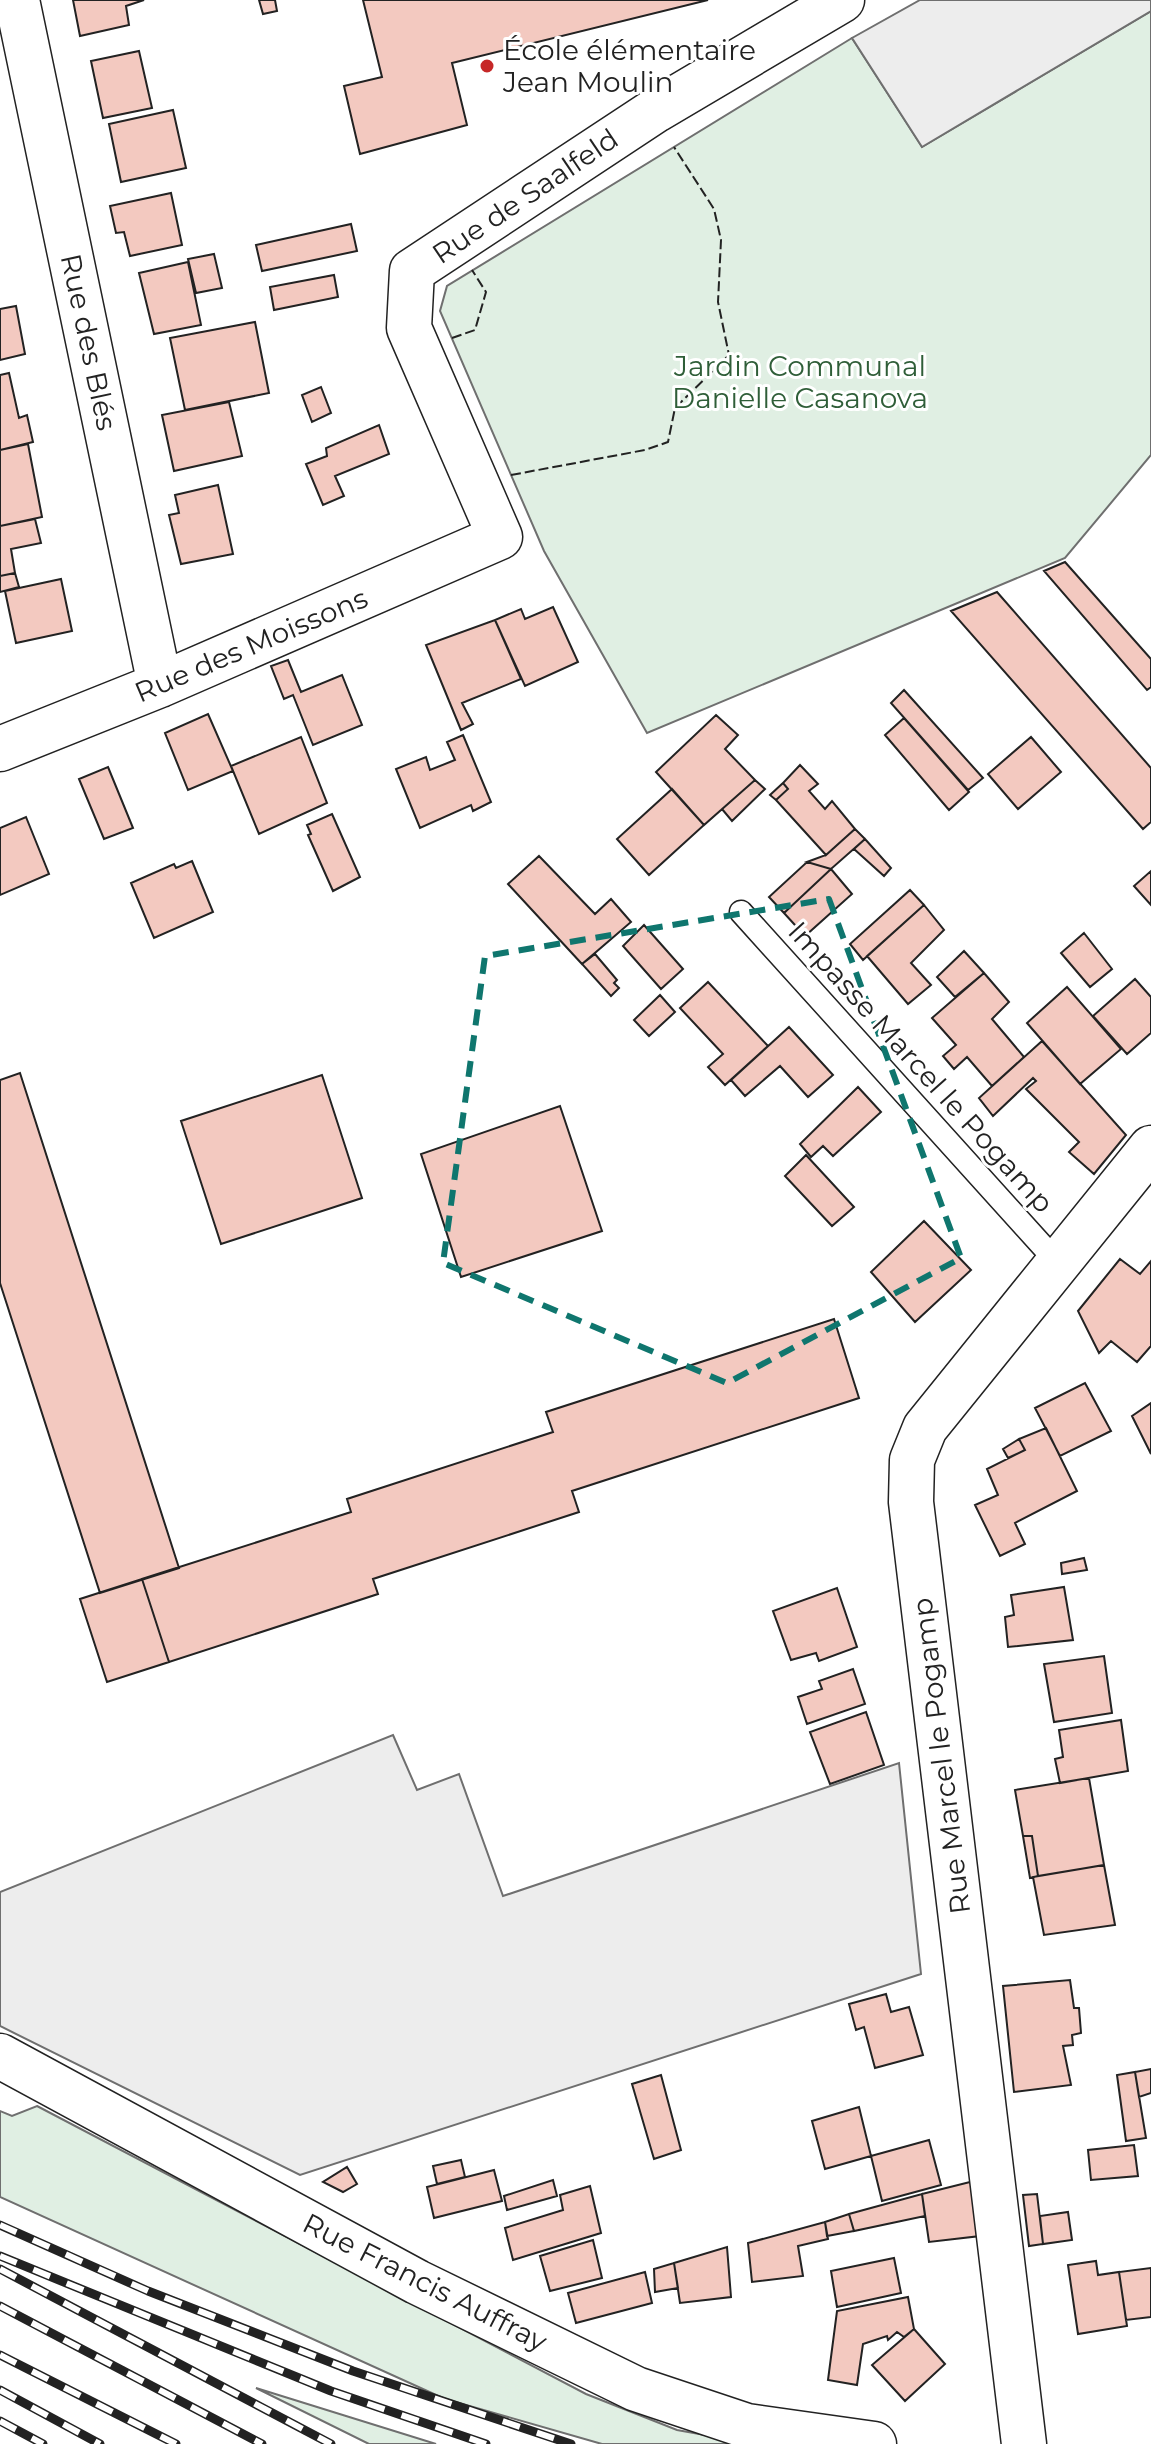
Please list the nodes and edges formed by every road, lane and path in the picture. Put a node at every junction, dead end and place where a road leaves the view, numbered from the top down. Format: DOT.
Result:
graph roads {
  1 [pos="17,0"];
  2 [pos="842,0"];
  3 [pos="500,537"];
  4 [pos="160,685"];
  5 [pos="0,749"];
  6 [pos="741,912"];
  7 [pos="1151,1148"];
  8 [pos="1057,1262"];
  9 [pos="0,2056"];
  10 [pos="874,2444"];
  11 [pos="1024,2444"];
  1 -- 4 [label="street, Rue des Blés"];
  2 -- 3 [label="street, Rue de Saalfeld"];
  3 -- 4 [label="street, Rue des Moissons"];
  4 -- 5 [label="street, Rue des Moissons"];
  6 -- 8 [label="lane, Impasse Marcel le Pogamp"];
  7 -- 8 [label="street, Rue Marcel le Pogamp"];
  8 -- 11 [label="street, Rue Marcel le Pogamp"];
  9 -- 10 [label="street, Rue Francis Auffray"];
}
